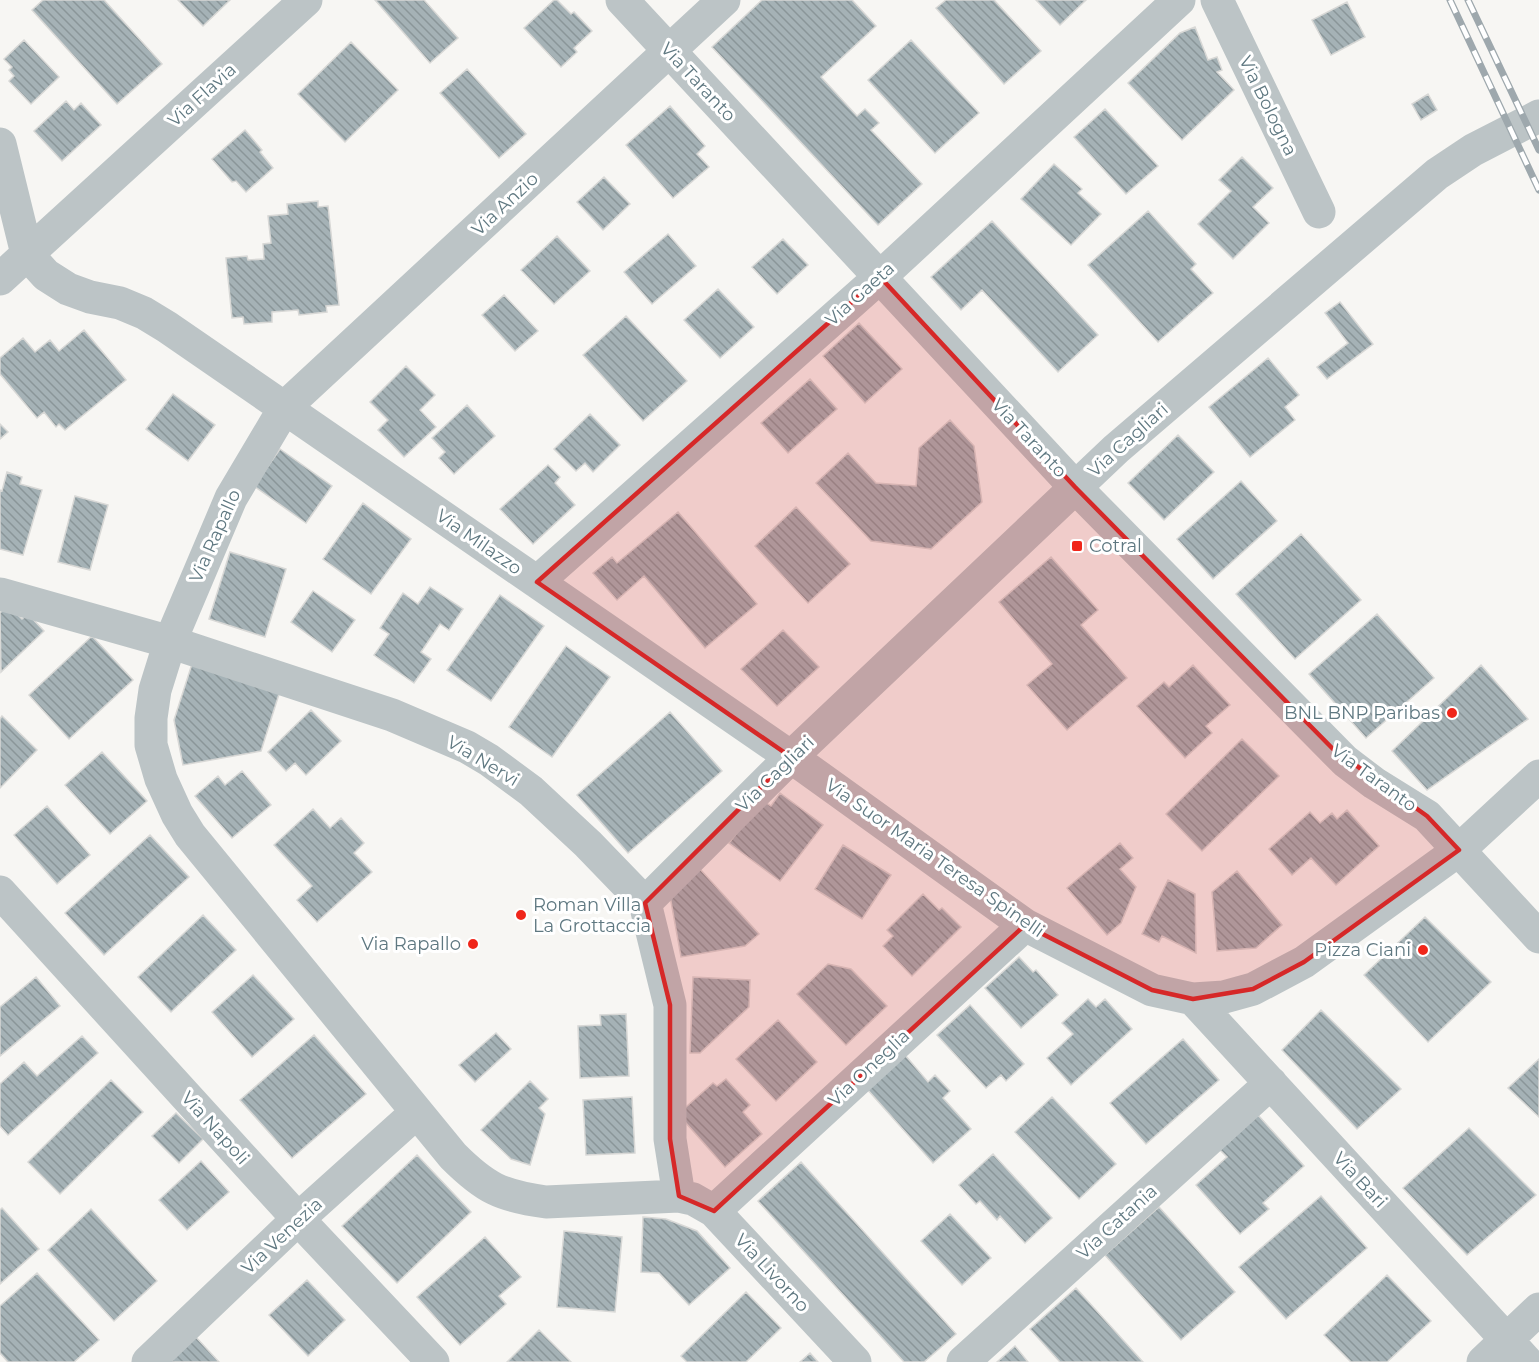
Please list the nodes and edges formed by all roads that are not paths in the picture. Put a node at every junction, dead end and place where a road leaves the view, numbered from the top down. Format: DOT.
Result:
graph roads {
  1 [pos="306,0"];
  2 [pos="622,0"];
  3 [pos="724,0"];
  4 [pos="1179,0"];
  5 [pos="1217,0"];
  6 [pos="669,51"];
  7 [pos="1539,117"];
  8 [pos="0,144"];
  9 [pos="1319,212"];
  10 [pos="27,254"];
  11 [pos="879,277"];
  12 [pos="0,279"];
  13 [pos="285,407"];
  14 [pos="1075,487"];
  15 [pos="537,582"];
  16 [pos="0,594"];
  17 [pos="170,642"];
  18 [pos="791,757"];
  19 [pos="1539,776"];
  20 [pos="1459,850"];
  21 [pos="0,892"];
  22 [pos="645,903"];
  23 [pos="1025,925"];
  24 [pos="1539,937"];
  25 [pos="1193,999"];
  26 [pos="1271,1083"];
  27 [pos="417,1112"];
  28 [pos="679,1196"];
  29 [pos="714,1211"];
  30 [pos="298,1219"];
  31 [pos="1539,1309"];
  32 [pos="1517,1351"];
  33 [pos="148,1362"];
  34 [pos="433,1362"];
  35 [pos="855,1362"];
  36 [pos="963,1362"];
  37 [pos="1483,1362"];
  1 -- 10 [label="street, Via Flavia"];
  2 -- 6 [label="street, Via Taranto"];
  3 -- 6 [label="street, Via Anzio"];
  4 -- 11 [label="street, Via Gaeta"];
  5 -- 9 [label="street, Via Bologna"];
  6 -- 11 [label="street, Via Taranto"];
  6 -- 13 [label="street, Via Anzio"];
  7 -- 14 [label="street, Via Cagliari"];
  8 -- 10 [label="street"];
  10 -- 12 [label="street, Via Flavia"];
  10 -- 13 [label="street, Via Milazzo"];
  11 -- 14 [label="street, Via Taranto"];
  11 -- 15 [label="street, Via Gaeta"];
  13 -- 15 [label="street, Via Milazzo"];
  13 -- 17 [label="street, Via Rapallo"];
  14 -- 18 [label="street, Via Cagliari"];
  14 -- 20 [label="street, Via Taranto"];
  15 -- 18 [label="street, Via Milazzo"];
  16 -- 17 [label="street, Via Nervi"];
  17 -- 22 [label="street, Via Nervi"];
  17 -- 27 [label="street, Via Rapallo"];
  18 -- 22 [label="street, Via Cagliari"];
  18 -- 23 [label="street, Via Suor Maria Teresa Spinelli"];
  19 -- 20 [label="street, Via Suor Maria Teresa Spinelli"];
  20 -- 24 [label="street, Via Taranto"];
  20 -- 25 [label="street, Via Suor Maria Teresa Spinelli"];
  21 -- 30 [label="street, Via Napoli"];
  22 -- 28 [label="street"];
  23 -- 25 [label="street, Via Suor Maria Teresa Spinelli"];
  23 -- 29 [label="street, Via Oneglia"];
  25 -- 26 [label="street, Via Bari"];
  26 -- 32 [label="street, Via Bari"];
  26 -- 36 [label="street, Via Catania"];
  27 -- 28 [label="street, Via Rapallo"];
  27 -- 30 [label="street, Via Venezia"];
  28 -- 29 [label="street, Via Livorno"];
  29 -- 35 [label="street, Via Livorno"];
  30 -- 33 [label="street, Via Venezia"];
  30 -- 34 [label="street, Via Napoli"];
  31 -- 32 [label="street"];
  32 -- 37 [label="street"];
}
